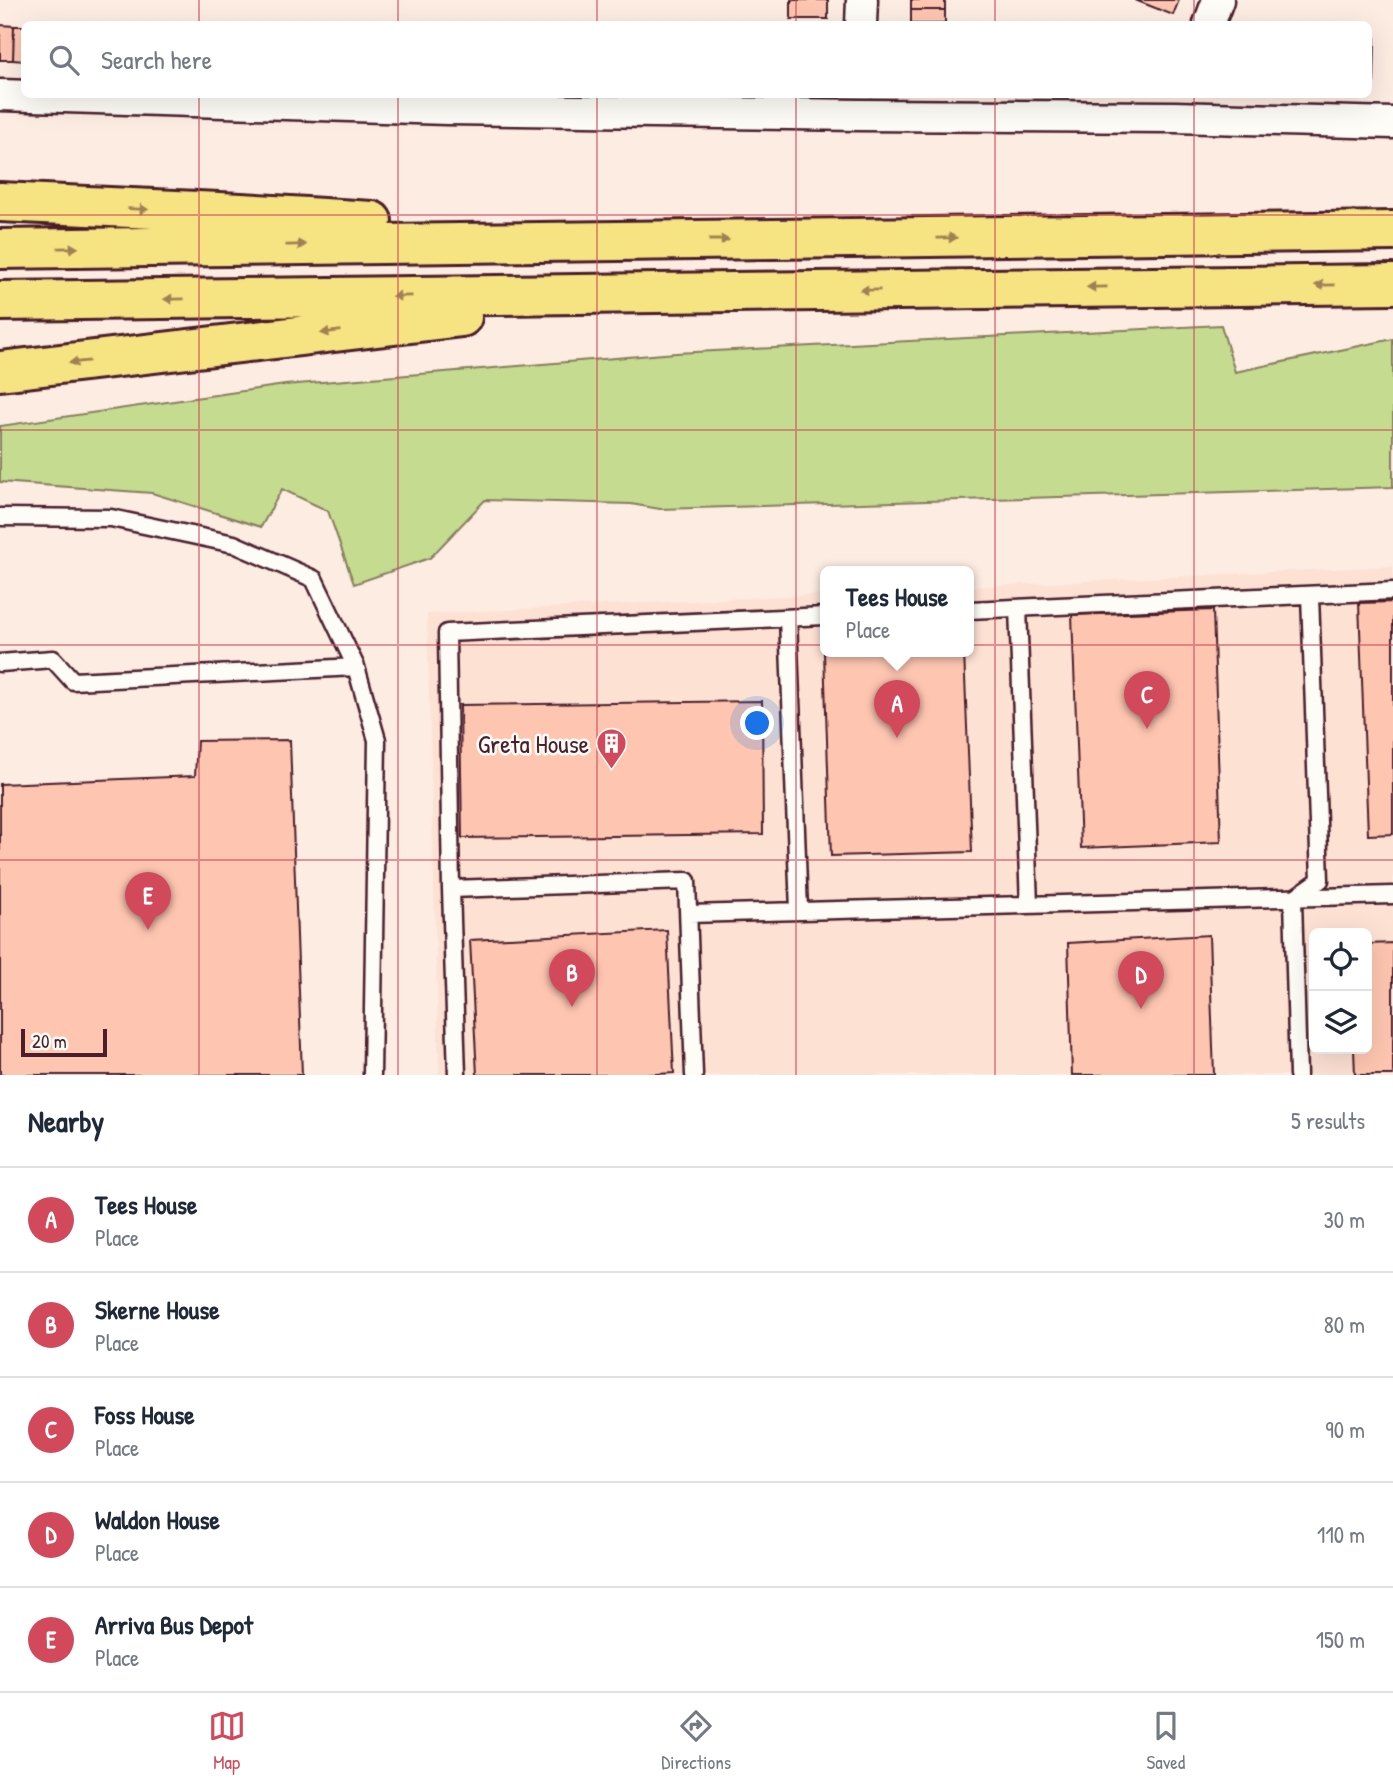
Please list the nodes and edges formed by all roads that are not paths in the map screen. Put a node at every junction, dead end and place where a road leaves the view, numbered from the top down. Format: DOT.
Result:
graph roads {
  1 [pos="862,0"];
  2 [pos="1218,0"];
  3 [pos="861,21"];
  4 [pos="1210,21"];
  5 [pos="0,95"];
  6 [pos="21,96"];
  7 [pos="96,98"];
  8 [pos="860,105"];
  9 [pos="1179,106"];
  10 [pos="1393,123"];
  11 [pos="0,202"];
  12 [pos="1393,231"];
  13 [pos="665,241"];
  14 [pos="0,249"];
  15 [pos="1393,284"];
  16 [pos="666,293"];
  17 [pos="0,301"];
  18 [pos="0,371"];
  19 [pos="0,517"];
  20 [pos="1393,592"];
  21 [pos="1310,595"];
  22 [pos="1018,608"];
  23 [pos="974,610"];
  24 [pos="820,616"];
  25 [pos="789,618"];
  26 [pos="0,663"];
  27 [pos="356,667"];
  28 [pos="451,889"];
  29 [pos="1393,895"];
  30 [pos="1293,898"];
  31 [pos="1030,905"];
  32 [pos="799,911"];
  33 [pos="689,914"];
  34 [pos="372,1075"];
  35 [pos="457,1075"];
  36 [pos="694,1075"];
  37 [pos="1298,1075"];
  1 -- 3 [label="street"];
  2 -- 4 [label="street"];
  5 -- 6 [label="street"];
  7 -- 8 [label="street"];
  8 -- 9 [label="street"];
  9 -- 10 [label="street"];
  11 -- 13 [label="highway, one-way"];
  13 -- 12 [label="highway, one-way"];
  14 -- 13 [label="highway, one-way"];
  15 -- 16 [label="highway, one-way"];
  16 -- 17 [label="highway, one-way"];
  16 -- 18 [label="highway, one-way"];
  19 -- 27 [label="lane"];
  20 -- 21 [label="lane"];
  21 -- 22 [label="lane"];
  21 -- 30 [label="lane"];
  22 -- 23 [label="lane"];
  22 -- 31 [label="lane"];
  24 -- 25 [label="lane"];
  25 -- 28 [label="lane"];
  25 -- 32 [label="lane"];
  26 -- 27 [label="lane"];
  27 -- 34 [label="lane"];
  28 -- 33 [label="lane"];
  28 -- 35 [label="lane"];
  29 -- 30 [label="lane"];
  30 -- 31 [label="lane"];
  30 -- 37 [label="lane"];
  31 -- 32 [label="lane"];
  32 -- 33 [label="lane"];
  33 -- 36 [label="lane"];
}
